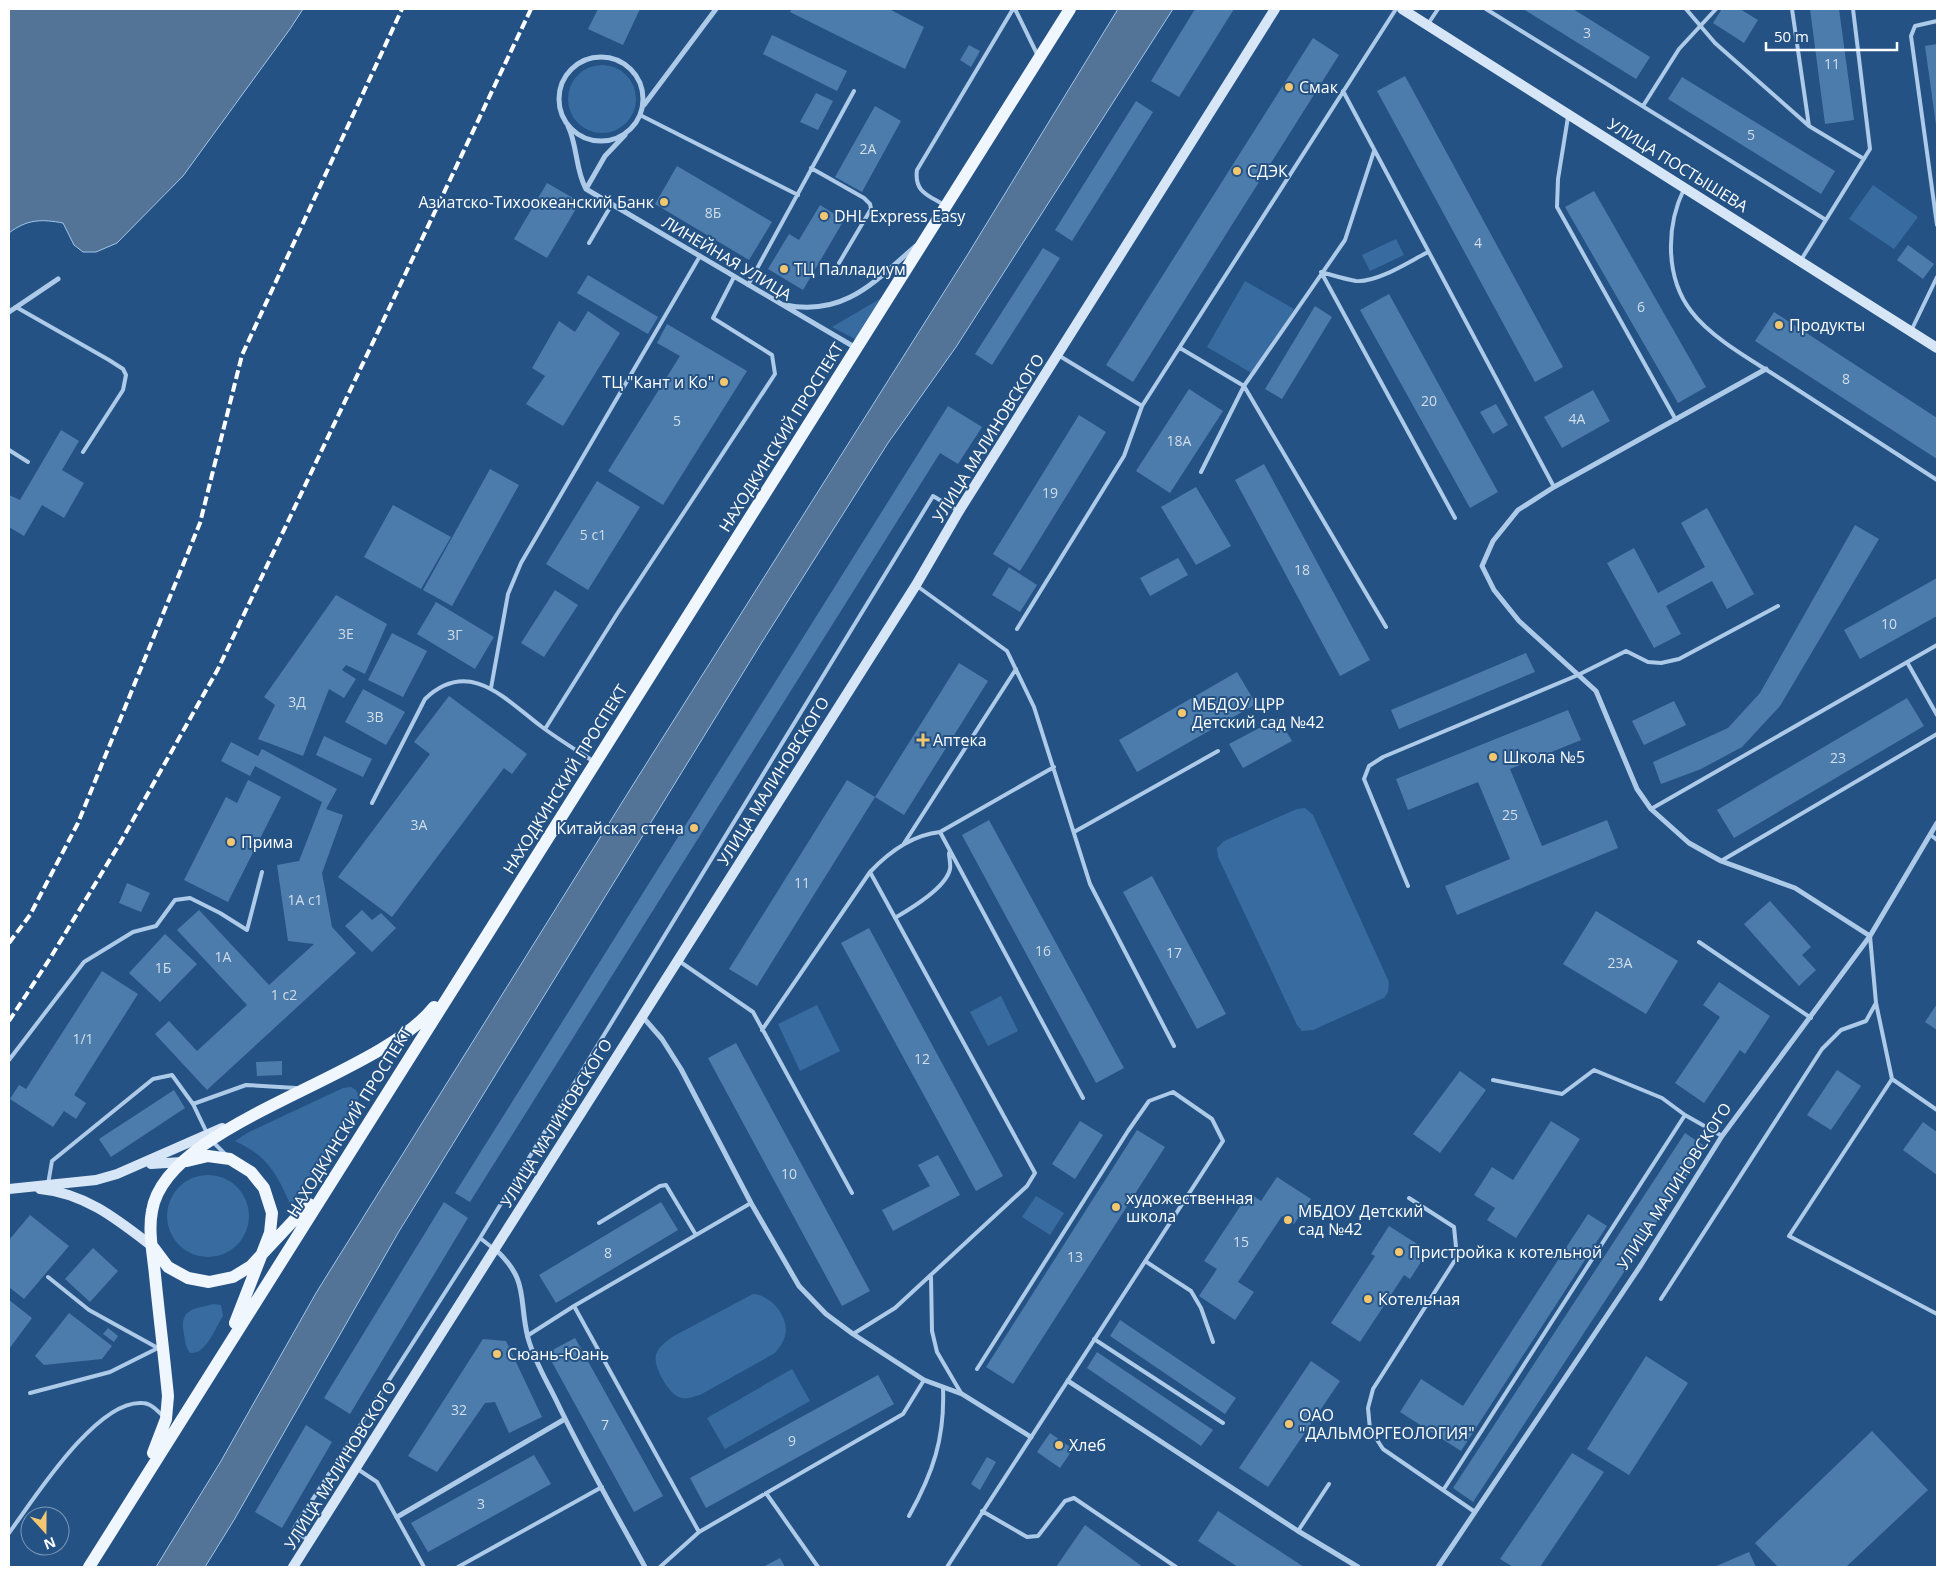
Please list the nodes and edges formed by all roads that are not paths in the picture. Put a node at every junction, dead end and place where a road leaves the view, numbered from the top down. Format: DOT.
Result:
graph roads {
  1 [pos="716,9"];
  2 [pos="1014,9"];
  3 [pos="1070,9"];
  4 [pos="1275,9"];
  5 [pos="1396,9"];
  6 [pos="1402,9"];
  7 [pos="1438,9"];
  8 [pos="1486,9"];
  9 [pos="1686,9"];
  10 [pos="1716,9"];
  11 [pos="1792,9"];
  12 [pos="1852,9"];
  13 [pos="1937,21"];
  14 [pos="1428,25"];
  15 [pos="1701,26"];
  16 [pos="1039,58"];
  17 [pos="854,90"];
  18 [pos="1342,92"];
  19 [pos="643,105"];
  20 [pos="1643,106"];
  21 [pos="1568,114"];
  22 [pos="640,116"];
  23 [pos="567,124"];
  24 [pos="1809,126"];
  25 [pos="628,131"];
  26 [pos="1374,151"];
  27 [pos="1864,159"];
  28 [pos="810,168"];
  29 [pos="1685,186"];
  30 [pos="586,188"];
  31 [pos="798,195"];
  32 [pos="612,204"];
  33 [pos="946,206"];
  34 [pos="1826,220"];
  35 [pos="1937,225"];
  36 [pos="928,235"];
  37 [pos="589,243"];
  38 [pos="1428,252"];
  39 [pos="700,256"];
  40 [pos="1801,260"];
  41 [pos="839,263"];
  42 [pos="1321,272"];
  43 [pos="734,277"];
  44 [pos="1937,277"];
  45 [pos="58,279"];
  46 [pos="748,285"];
  47 [pos="781,305"];
  48 [pos="16,307"];
  49 [pos="9,312"];
  50 [pos="1911,331"];
  51 [pos="1180,348"];
  52 [pos="1937,348"];
  53 [pos="856,349"];
  54 [pos="1058,355"];
  55 [pos="1766,369"];
  56 [pos="1244,386"];
  57 [pos="1142,406"];
  58 [pos="1676,420"];
  59 [pos="9,450"];
  60 [pos="83,452"];
  61 [pos="28,462"];
  62 [pos="1201,472"];
  63 [pos="1937,480"];
  64 [pos="1554,487"];
  65 [pos="959,511"];
  66 [pos="1455,518"];
  67 [pos="916,585"];
  68 [pos="1778,606"];
  69 [pos="1386,627"];
  70 [pos="1017,629"];
  71 [pos="1937,645"];
  72 [pos="1907,662"];
  73 [pos="1016,669"];
  74 [pos="1578,675"];
  75 [pos="491,688"];
  76 [pos="1937,715"];
  77 [pos="545,729"];
  78 [pos="1937,734"];
  79 [pos="1218,751"];
  80 [pos="594,762"];
  81 [pos="1054,767"];
  82 [pos="372,803"];
  83 [pos="1651,809"];
  84 [pos="1937,823"];
  85 [pos="940,832"];
  86 [pos="1074,832"];
  87 [pos="1930,835"];
  88 [pos="1937,840"];
  89 [pos="903,846"];
  90 [pos="949,850"];
  91 [pos="1722,861"];
  92 [pos="262,872"];
  93 [pos="870,872"];
  94 [pos="1408,886"];
  95 [pos="895,918"];
  96 [pos="1870,936"];
  97 [pos="1699,942"];
  98 [pos="677,960"];
  99 [pos="467,966"];
  100 [pos="1876,1003"];
  101 [pos="642,1016"];
  102 [pos="1811,1018"];
  103 [pos="762,1030"];
  104 [pos="1174,1046"];
  105 [pos="9,1060"];
  106 [pos="1892,1079"];
  107 [pos="1493,1080"];
  108 [pos="306,1089"];
  109 [pos="1083,1098"];
  110 [pos="193,1104"];
  111 [pos="1937,1110"];
  112 [pos="1685,1115"];
  113 [pos="1722,1136"];
  114 [pos="210,1138"];
  115 [pos="230,1159"];
  116 [pos="182,1162"];
  117 [pos="142,1165"];
  118 [pos="340,1168"];
  119 [pos="50,1188"];
  120 [pos="11,1189"];
  121 [pos="852,1193"];
  122 [pos="1409,1198"];
  123 [pos="751,1203"];
  124 [pos="599,1223"];
  125 [pos="696,1235"];
  126 [pos="480,1238"];
  127 [pos="153,1247"];
  128 [pos="494,1249"];
  129 [pos="263,1251"];
  130 [pos="1145,1261"];
  131 [pos="931,1276"];
  132 [pos="48,1278"];
  133 [pos="1662,1299"];
  134 [pos="574,1306"];
  135 [pos="1937,1314"];
  136 [pos="853,1334"];
  137 [pos="527,1336"];
  138 [pos="1094,1339"];
  139 [pos="1213,1342"];
  140 [pos="159,1347"];
  141 [pos="213,1369"];
  142 [pos="977,1369"];
  143 [pos="924,1380"];
  144 [pos="1068,1381"];
  145 [pos="943,1388"];
  146 [pos="30,1393"];
  147 [pos="962,1394"];
  148 [pos="166,1419"];
  149 [pos="565,1419"];
  150 [pos="1224,1424"];
  151 [pos="1031,1437"];
  152 [pos="356,1468"];
  153 [pos="1329,1484"];
  154 [pos="602,1487"];
  155 [pos="1444,1489"];
  156 [pos="137,1490"];
  157 [pos="766,1492"];
  158 [pos="982,1511"];
  159 [pos="1475,1512"];
  160 [pos="908,1516"];
  161 [pos="397,1517"];
  162 [pos="1298,1531"];
  163 [pos="9,1532"];
  164 [pos="698,1532"];
  165 [pos="310,1541"];
  166 [pos="295,1566"];
  167 [pos="89,1567"];
  168 [pos="424,1567"];
  169 [pos="458,1567"];
  170 [pos="645,1567"];
  171 [pos="660,1567"];
  172 [pos="818,1567"];
  173 [pos="947,1567"];
  174 [pos="1176,1567"];
  175 [pos="1358,1567"];
  176 [pos="1438,1567"];
  1 -- 19 [label="street"];
  2 -- 16 [label="lane"];
  2 -- 33 [label="lane"];
  3 -- 16 [label="main road, НАХОДКИНСКИЙ ПРОСПЕКТ"];
  4 -- 54 [label="main road, УЛИЦА МАЛИНОВСКОГО"];
  5 -- 18 [label="lane"];
  6 -- 14 [label="main road, УЛИЦА ПОСТЫШЕВА"];
  7 -- 14 [label="lane"];
  8 -- 20 [label="lane"];
  9 -- 15 [label="lane"];
  10 -- 15 [label="lane"];
  11 -- 24 [label="lane"];
  12 -- 27 [label="lane"];
  13 -- 35 [label="lane"];
  14 -- 21 [label="main road, УЛИЦА ПОСТЫШЕВА"];
  15 -- 20 [label="lane"];
  15 -- 24 [label="lane"];
  16 -- 33 [label="main road, НАХОДКИНСКИЙ ПРОСПЕКТ"];
  17 -- 28 [label="lane"];
  18 -- 26 [label="lane"];
  18 -- 51 [label="lane"];
  19 -- 22 [label="street"];
  19 -- 23 [label="street"];
  20 -- 34 [label="lane"];
  21 -- 29 [label="main road, УЛИЦА ПОСТЫШЕВА"];
  21 -- 58 [label="lane"];
  22 -- 25 [label="street"];
  22 -- 31 [label="lane"];
  23 -- 25 [label="street"];
  23 -- 30 [label="street"];
  24 -- 27 [label="lane"];
  25 -- 30 [label="street"];
  26 -- 38 [label="lane"];
  26 -- 42 [label="lane"];
  27 -- 34 [label="lane"];
  28 -- 31 [label="lane"];
  28 -- 41 [label="lane"];
  29 -- 40 [label="main road, УЛИЦА ПОСТЫШЕВА"];
  29 -- 55 [label="lane"];
  30 -- 32 [label="street, ЛИНЕЙНАЯ УЛИЦА"];
  31 -- 46 [label="lane"];
  32 -- 37 [label="lane"];
  32 -- 39 [label="street, ЛИНЕЙНАЯ УЛИЦА"];
  33 -- 36 [label="main road, НАХОДКИНСКИЙ ПРОСПЕКТ"];
  34 -- 40 [label="lane"];
  36 -- 47 [label="street"];
  36 -- 53 [label="main road, НАХОДКИНСКИЙ ПРОСПЕКТ"];
  38 -- 42 [label="lane"];
  38 -- 64 [label="lane"];
  39 -- 43 [label="street, ЛИНЕЙНАЯ УЛИЦА"];
  39 -- 75 [label="lane"];
  40 -- 50 [label="main road, УЛИЦА ПОСТЫШЕВА"];
  42 -- 56 [label="lane"];
  42 -- 66 [label="lane"];
  43 -- 46 [label="street, ЛИНЕЙНАЯ УЛИЦА"];
  43 -- 77 [label="lane"];
  44 -- 50 [label="lane"];
  45 -- 48 [label="street"];
  46 -- 47 [label="street, ЛИНЕЙНАЯ УЛИЦА"];
  47 -- 53 [label="street, ЛИНЕЙНАЯ УЛИЦА"];
  48 -- 49 [label="street"];
  48 -- 60 [label="lane"];
  50 -- 52 [label="main road, УЛИЦА ПОСТЫШЕВА"];
  51 -- 56 [label="lane"];
  51 -- 57 [label="lane"];
  53 -- 80 [label="main road, НАХОДКИНСКИЙ ПРОСПЕКТ"];
  54 -- 57 [label="lane"];
  54 -- 65 [label="main road, УЛИЦА МАЛИНОВСКОГО"];
  55 -- 58 [label="street"];
  55 -- 63 [label="lane"];
  56 -- 62 [label="lane"];
  56 -- 69 [label="lane"];
  57 -- 70 [label="lane"];
  58 -- 64 [label="street"];
  59 -- 61 [label="lane"];
  64 -- 74 [label="street"];
  65 -- 67 [label="main road, УЛИЦА МАЛИНОВСКОГО"];
  65 -- 126 [label="lane"];
  67 -- 73 [label="lane"];
  67 -- 98 [label="main road, УЛИЦА МАЛИНОВСКОГО"];
  68 -- 74 [label="lane"];
  71 -- 72 [label="lane"];
  72 -- 76 [label="lane"];
  72 -- 83 [label="lane"];
  73 -- 81 [label="lane"];
  73 -- 89 [label="lane"];
  74 -- 83 [label="street"];
  74 -- 94 [label="lane"];
  75 -- 77 [label="lane"];
  75 -- 82 [label="lane"];
  77 -- 80 [label="lane"];
  78 -- 91 [label="lane"];
  79 -- 86 [label="lane"];
  80 -- 99 [label="main road, НАХОДКИНСКИЙ ПРОСПЕКТ"];
  81 -- 85 [label="lane"];
  81 -- 86 [label="lane"];
  83 -- 91 [label="street"];
  84 -- 87 [label="street, УЛИЦА МАЛИНОВСКОГО"];
  85 -- 89 [label="lane"];
  85 -- 90 [label="lane"];
  86 -- 104 [label="lane"];
  87 -- 88 [label="lane"];
  87 -- 96 [label="street, УЛИЦА МАЛИНОВСКОГО"];
  89 -- 93 [label="lane"];
  90 -- 95 [label="lane"];
  90 -- 109 [label="lane"];
  91 -- 96 [label="street"];
  92 -- 105 [label="lane"];
  93 -- 95 [label="lane"];
  93 -- 103 [label="lane"];
  95 -- 131 [label="lane"];
  96 -- 100 [label="lane"];
  96 -- 102 [label="street, УЛИЦА МАЛИНОВСКОГО"];
  97 -- 102 [label="lane"];
  98 -- 101 [label="main road, УЛИЦА МАЛИНОВСКОГО"];
  98 -- 103 [label="lane"];
  99 -- 108 [label="main road"];
  99 -- 118 [label="main road, НАХОДКИНСКИЙ ПРОСПЕКТ"];
  100 -- 106 [label="lane"];
  100 -- 133 [label="lane"];
  101 -- 123 [label="street"];
  101 -- 128 [label="main road, УЛИЦА МАЛИНОВСКОГО"];
  102 -- 113 [label="street, УЛИЦА МАЛИНОВСКОГО"];
  103 -- 121 [label="lane"];
  106 -- 111 [label="lane"];
  106 -- 135 [label="lane"];
  107 -- 112 [label="lane"];
  108 -- 110 [label="lane"];
  108 -- 114 [label="main road"];
  110 -- 114 [label="lane"];
  110 -- 119 [label="lane"];
  112 -- 113 [label="lane"];
  112 -- 155 [label="lane"];
  113 -- 159 [label="street, УЛИЦА МАЛИНОВСКОГО"];
  114 -- 115 [label="lane"];
  114 -- 116 [label="main road"];
  114 -- 117 [label="main road"];
  115 -- 116 [label="main road"];
  115 -- 129 [label="main road"];
  116 -- 117 [label="main road"];
  116 -- 127 [label="main road"];
  117 -- 119 [label="main road"];
  118 -- 129 [label="main road"];
  118 -- 141 [label="main road, НАХОДКИНСКИЙ ПРОСПЕКТ"];
  119 -- 120 [label="main road"];
  119 -- 127 [label="main road"];
  122 -- 155 [label="lane"];
  123 -- 125 [label="lane"];
  123 -- 136 [label="street"];
  124 -- 125 [label="lane"];
  125 -- 134 [label="lane"];
  126 -- 128 [label="lane"];
  126 -- 165 [label="lane"];
  127 -- 129 [label="main road"];
  127 -- 140 [label="main road"];
  128 -- 137 [label="street"];
  128 -- 152 [label="main road, УЛИЦА МАЛИНОВСКОГО"];
  129 -- 141 [label="main road"];
  130 -- 138 [label="lane"];
  130 -- 139 [label="lane"];
  130 -- 142 [label="lane"];
  131 -- 136 [label="lane"];
  131 -- 147 [label="lane"];
  132 -- 140 [label="lane"];
  134 -- 137 [label="lane"];
  134 -- 164 [label="lane"];
  136 -- 143 [label="street"];
  137 -- 149 [label="street"];
  138 -- 144 [label="lane"];
  138 -- 150 [label="lane"];
  140 -- 146 [label="lane"];
  140 -- 148 [label="main road"];
  141 -- 156 [label="main road, НАХОДКИНСКИЙ ПРОСПЕКТ"];
  143 -- 145 [label="street"];
  143 -- 157 [label="lane"];
  144 -- 151 [label="lane"];
  144 -- 162 [label="street"];
  145 -- 147 [label="street"];
  145 -- 160 [label="lane"];
  147 -- 151 [label="street"];
  148 -- 156 [label="main road"];
  148 -- 163 [label="lane"];
  149 -- 154 [label="street"];
  149 -- 161 [label="street"];
  151 -- 158 [label="lane"];
  152 -- 161 [label="lane"];
  152 -- 165 [label="main road, УЛИЦА МАЛИНОВСКОГО"];
  153 -- 162 [label="lane"];
  154 -- 169 [label="lane"];
  154 -- 170 [label="street"];
  155 -- 159 [label="lane"];
  156 -- 167 [label="main road, НАХОДКИНСКИЙ ПРОСПЕКТ"];
  157 -- 164 [label="lane"];
  157 -- 172 [label="lane"];
  158 -- 173 [label="lane"];
  158 -- 174 [label="lane"];
  159 -- 176 [label="street, УЛИЦА МАЛИНОВСКОГО"];
  161 -- 168 [label="lane"];
  162 -- 175 [label="street"];
  164 -- 171 [label="lane"];
  165 -- 166 [label="main road, УЛИЦА МАЛИНОВСКОГО"];
}
